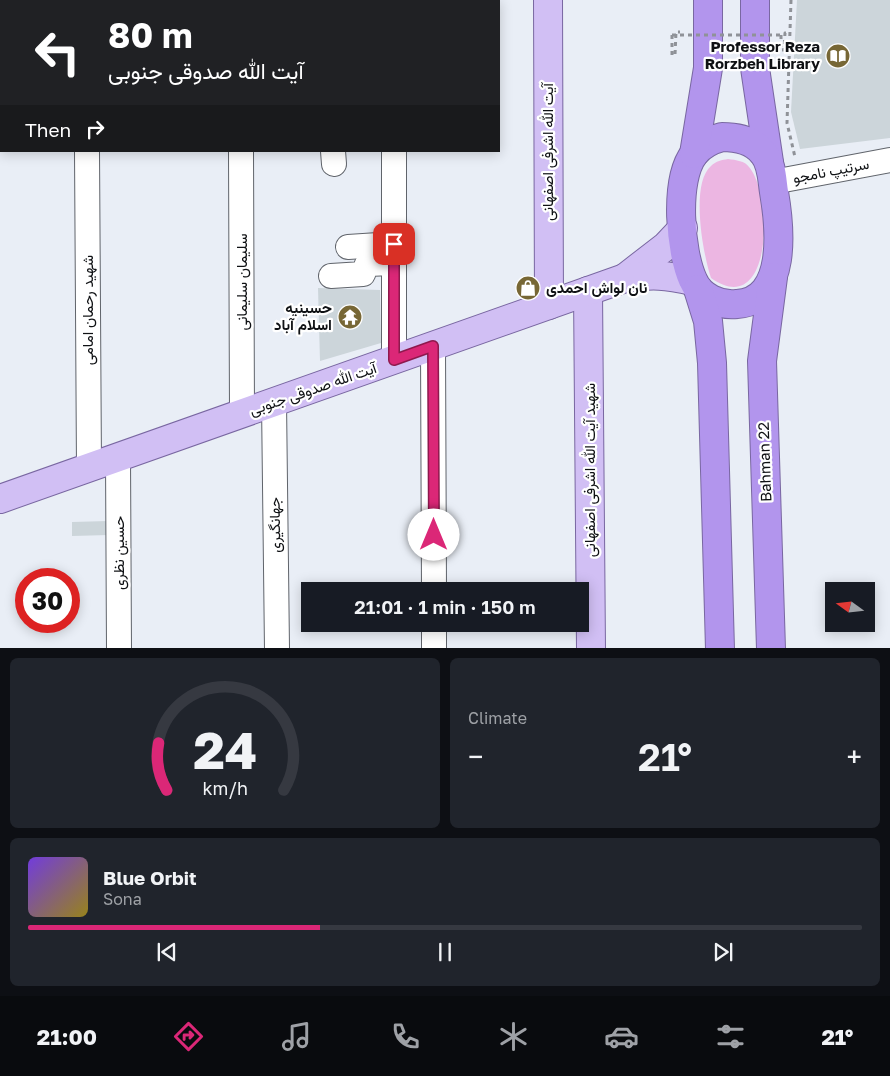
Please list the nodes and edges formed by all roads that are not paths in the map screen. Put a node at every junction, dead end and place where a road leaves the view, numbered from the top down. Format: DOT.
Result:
graph roads {
  1 [pos="548,0"];
  2 [pos="708,0"];
  3 [pos="755,0"];
  4 [pos="87,152"];
  5 [pos="241,152"];
  6 [pos="394,152"];
  7 [pos="694,154"];
  8 [pos="890,160"];
  9 [pos="771,172"];
  10 [pos="683,228"];
  11 [pos="348,247"];
  12 [pos="394,254"];
  13 [pos="331,276"];
  14 [pos="774,277"];
  15 [pos="625,278"];
  16 [pos="696,285"];
  17 [pos="588,291"];
  18 [pos="549,305"];
  19 [pos="433,346"];
  20 [pos="394,360"];
  21 [pos="274,402"];
  22 [pos="242,414"];
  23 [pos="118,458"];
  24 [pos="88,468"];
  25 [pos="0,499"];
  26 [pos="434,582"];
  27 [pos="434,632"];
  28 [pos="119,648"];
  29 [pos="276,648"];
  30 [pos="434,648"];
  31 [pos="591,648"];
  32 [pos="720,648"];
  33 [pos="771,648"];
  1 -- 18 [label="main road, آیت الله اشرفی اصفهانی"];
  2 -- 7 [label="highway"];
  3 -- 9 [label="highway"];
  4 -- 24 [label="street, شهید رحمان امامی"];
  5 -- 22 [label="street, سلیمان سلیمانی"];
  6 -- 12 [label="street"];
  7 -- 9 [label="highway"];
  7 -- 10 [label="highway"];
  8 -- 9 [label="street, سرتیپ نامجو"];
  9 -- 14 [label="highway"];
  10 -- 15 [label="main road"];
  10 -- 16 [label="highway"];
  11 -- 12 [label="street"];
  12 -- 13 [label="street"];
  12 -- 20 [label="street"];
  14 -- 16 [label="highway"];
  14 -- 33 [label="highway, Bahman 22"];
  15 -- 16 [label="main road"];
  15 -- 17 [label="main road, آیت الله صدوقی جنوبی"];
  16 -- 32 [label="highway"];
  17 -- 18 [label="main road, آیت الله صدوقی جنوبی"];
  17 -- 31 [label="main road, شهید آیت الله اشرفی اصفهانی"];
  18 -- 19 [label="main road, آیت الله صدوقی جنوبی"];
  19 -- 20 [label="main road, آیت الله صدوقی جنوبی"];
  19 -- 26 [label="street"];
  20 -- 21 [label="main road, آیت الله صدوقی جنوبی"];
  21 -- 22 [label="main road, آیت الله صدوقی جنوبی"];
  21 -- 29 [label="street, جهانگیری"];
  22 -- 23 [label="main road, آیت الله صدوقی جنوبی"];
  23 -- 24 [label="main road, آیت الله صدوقی جنوبی"];
  23 -- 28 [label="street, حسین نظری"];
  24 -- 25 [label="main road, آیت الله صدوقی جنوبی"];
  27 -- 30 [label="street"];
}
